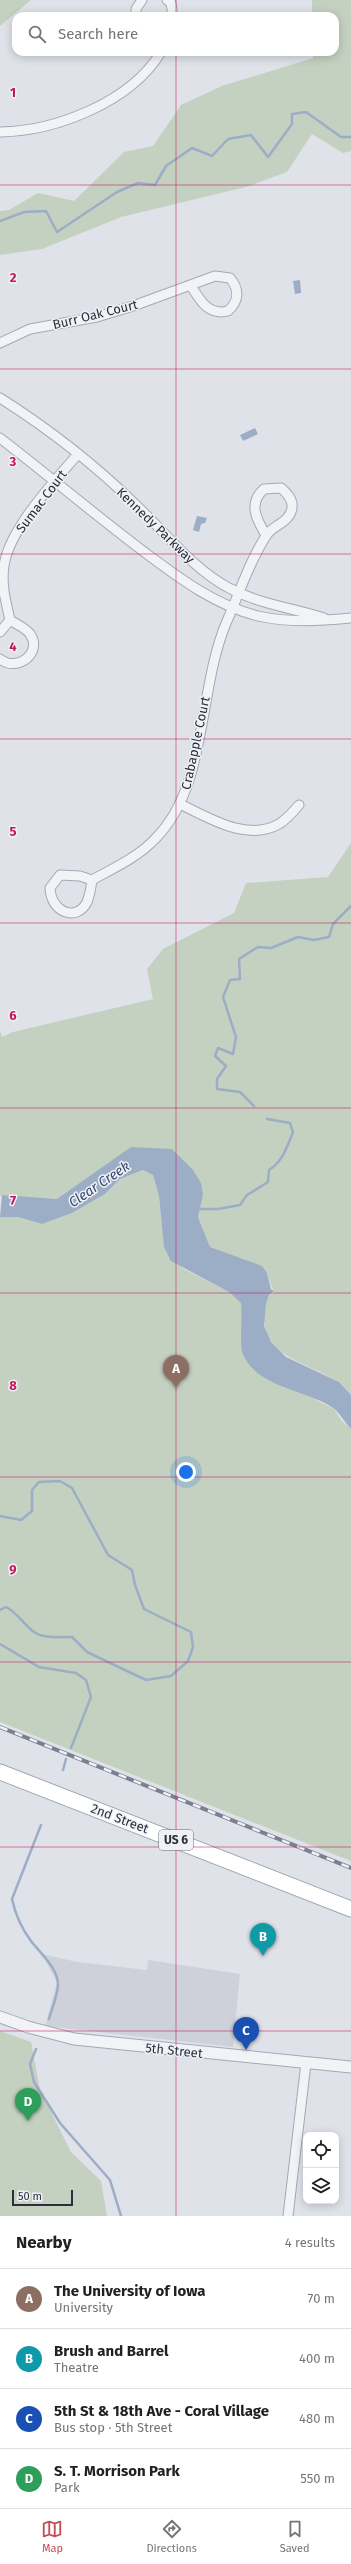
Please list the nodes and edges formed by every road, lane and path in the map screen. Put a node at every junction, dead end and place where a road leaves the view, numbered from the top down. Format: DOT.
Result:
graph roads {
  1 [pos="142,0"];
  2 [pos="167,0"];
  3 [pos="136,12"];
  4 [pos="172,12"];
  5 [pos="156,56"];
  6 [pos="0,132"];
  7 [pos="190,286"];
  8 [pos="0,343"];
  9 [pos="0,398"];
  10 [pos="0,438"];
  11 [pos="78,454"];
  12 [pos="55,481"];
  13 [pos="266,535"];
  14 [pos="239,592"];
  15 [pos="233,607"];
  16 [pos="351,618"];
  17 [pos="10,620"];
  18 [pos="329,620"];
  19 [pos="0,632"];
  20 [pos="0,659"];
  21 [pos="180,804"];
  22 [pos="299,805"];
  23 [pos="92,880"];
  24 [pos="0,1772"];
  25 [pos="351,1909"];
  26 [pos="0,2017"];
  27 [pos="306,2064"];
  28 [pos="351,2067"];
  29 [pos="288,2216"];
  1 -- 3 [label="street"];
  2 -- 4 [label="street"];
  5 -- 6 [label="street"];
  7 -- 7 [label="street, Burr Oak Court"];
  7 -- 8 [label="street, Burr Oak Court"];
  9 -- 11 [label="street, Kennedy Parkway"];
  10 -- 12 [label="street, Kennedy Parkway"];
  11 -- 12 [label="street, Sumac Court"];
  11 -- 14 [label="street, Kennedy Parkway"];
  12 -- 15 [label="street, Kennedy Parkway"];
  12 -- 17 [label="street, Sumac Court"];
  13 -- 13 [label="street"];
  13 -- 14 [label="street, Crabapple Court"];
  14 -- 15 [label="street, Crabapple Court"];
  14 -- 18 [label="street, Kennedy Parkway"];
  15 -- 18 [label="street, Kennedy Parkway"];
  15 -- 21 [label="street, Crabapple Court"];
  16 -- 18 [label="street, Kennedy Parkway"];
  17 -- 19 [label="street"];
  17 -- 20 [label="street"];
  21 -- 22 [label="street"];
  21 -- 23 [label="street, Crabapple Court"];
  23 -- 23 [label="street"];
  24 -- 25 [label="main road, 2nd Street / US 6"];
  26 -- 27 [label="street, 5th Street"];
  27 -- 28 [label="street, 5th Street"];
  27 -- 29 [label="street"];
}
